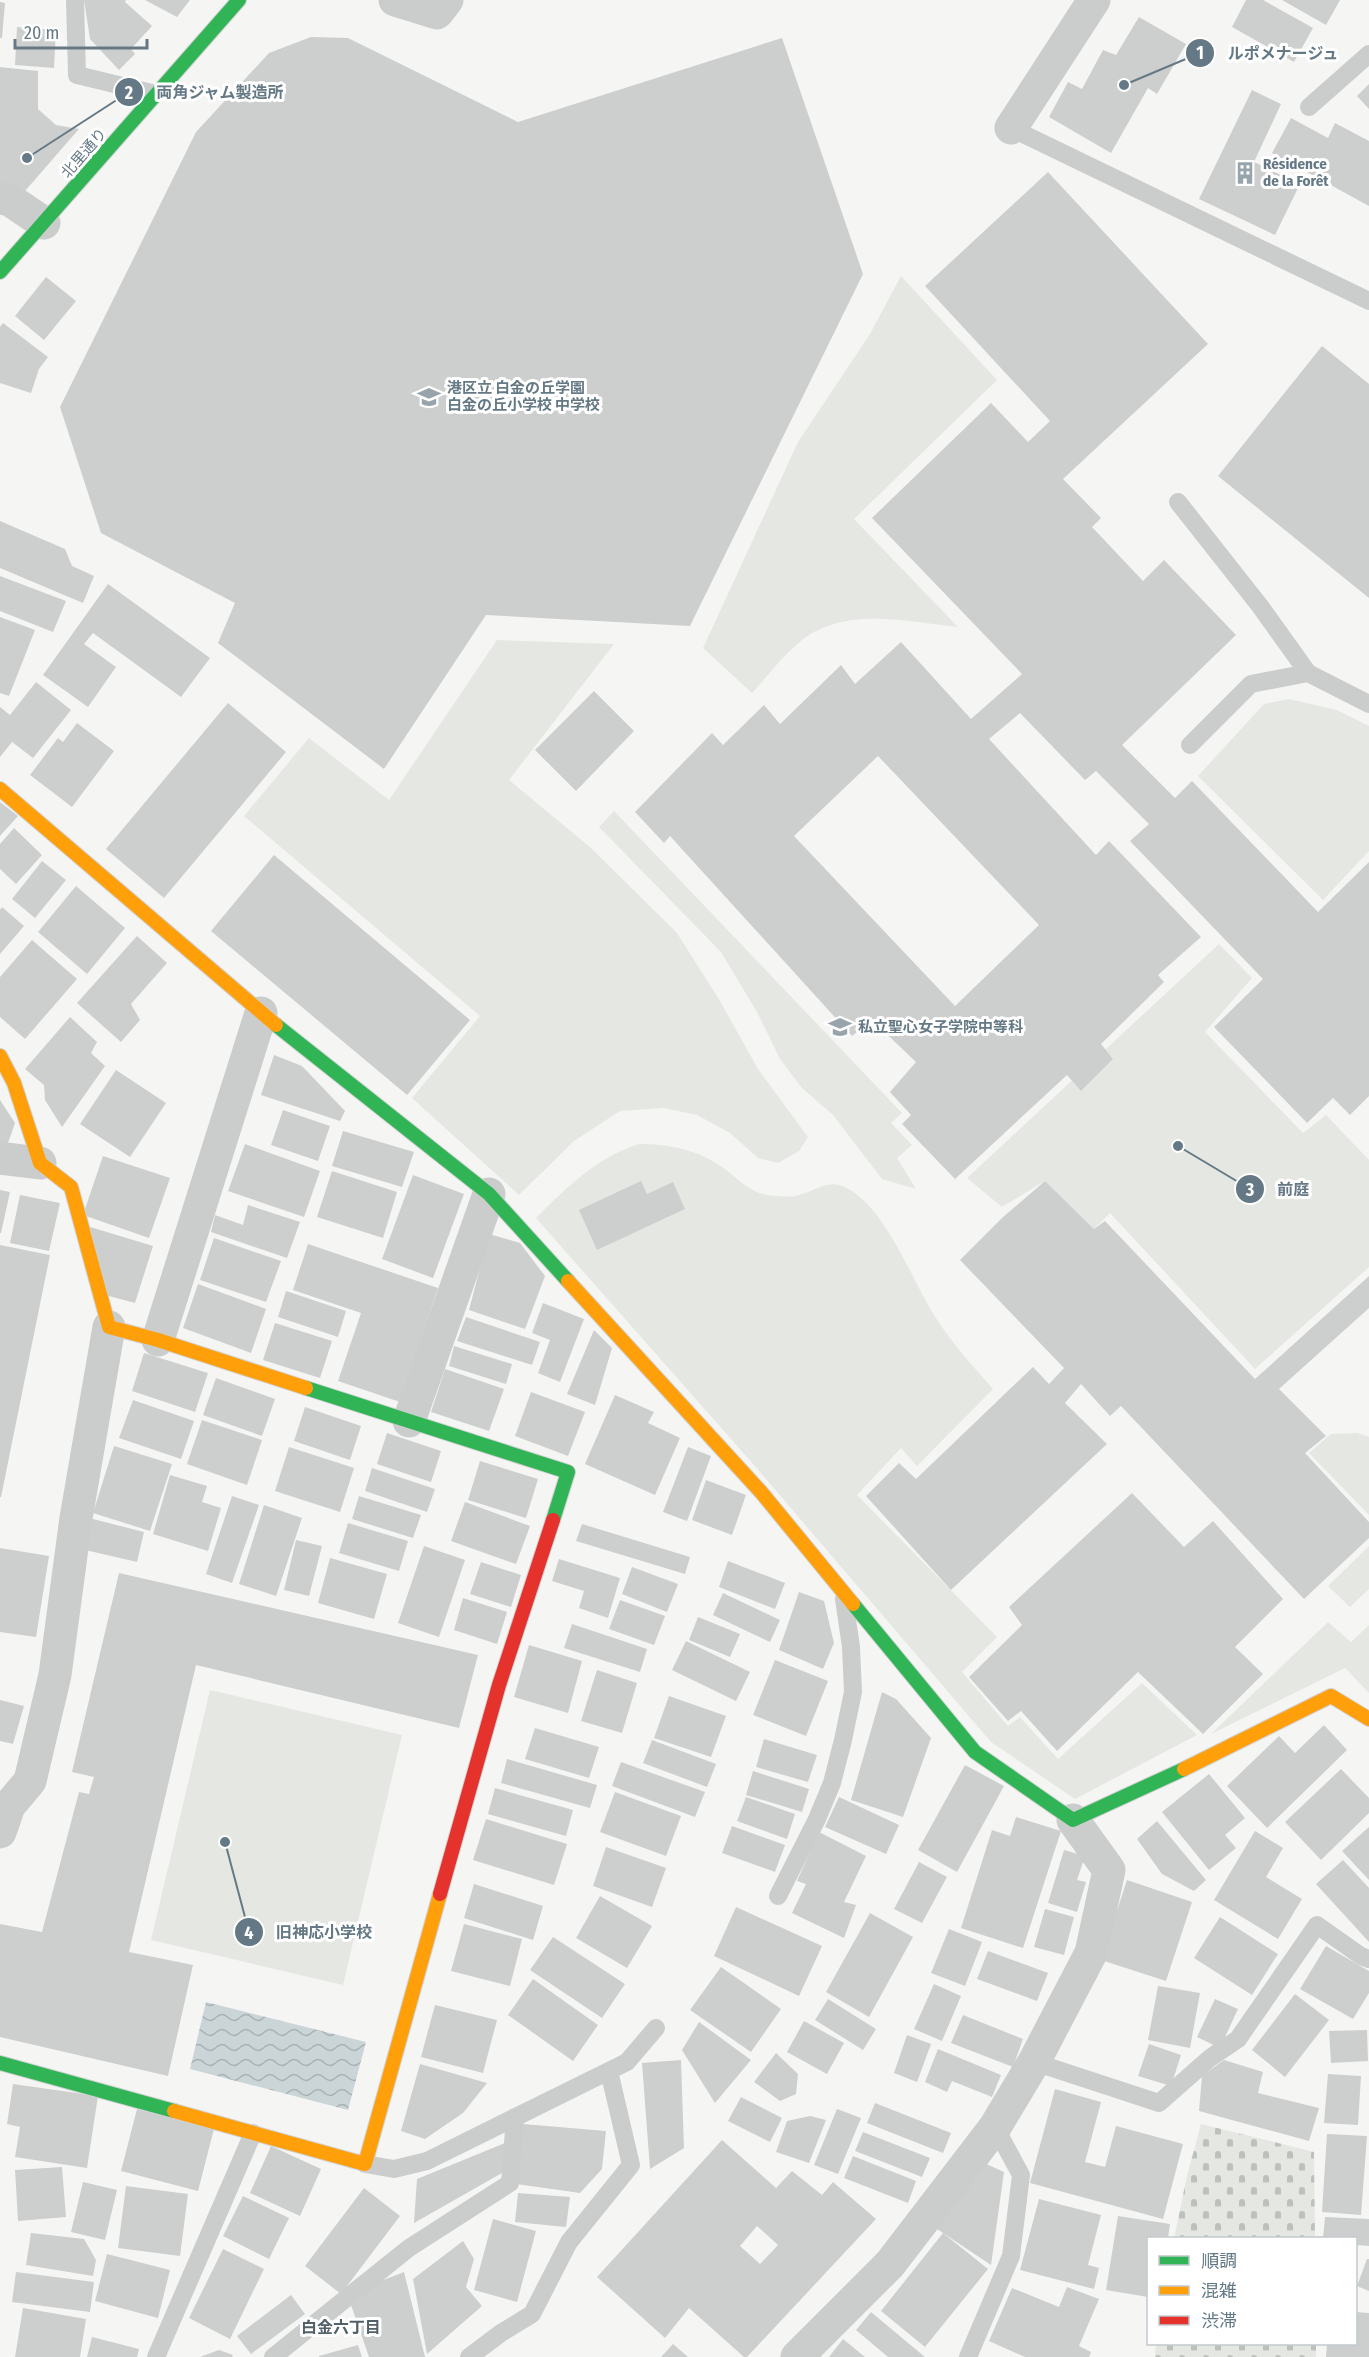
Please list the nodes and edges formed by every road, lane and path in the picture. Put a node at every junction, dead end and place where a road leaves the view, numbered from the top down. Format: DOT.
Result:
graph roads {
  1 [pos="75,0"];
  2 [pos="239,0"];
  3 [pos="395,0"];
  4 [pos="447,0"];
  5 [pos="1094,0"];
  6 [pos="1369,54"];
  7 [pos="156,94"];
  8 [pos="1308,107"];
  9 [pos="1011,128"];
  10 [pos="0,198"];
  11 [pos="44,223"];
  12 [pos="0,272"];
  13 [pos="1369,301"];
  14 [pos="1178,502"];
  15 [pos="1308,673"];
  16 [pos="1369,704"];
  17 [pos="1190,745"];
  18 [pos="0,789"];
  19 [pos="261,1013"];
  20 [pos="0,1056"];
  21 [pos="0,1158"];
  22 [pos="40,1163"];
  23 [pos="489,1194"];
  24 [pos="109,1327"];
  25 [pos="158,1340"];
  26 [pos="408,1421"];
  27 [pos="842,1592"];
  28 [pos="1369,1719"];
  29 [pos="1072,1821"];
  30 [pos="0,1832"];
  31 [pos="778,1896"];
  32 [pos="1369,1959"];
  33 [pos="656,2028"];
  34 [pos="1034,2062"];
  35 [pos="0,2063"];
  36 [pos="609,2071"];
  37 [pos="515,2117"];
  38 [pos="996,2127"];
  39 [pos="253,2133"];
  40 [pos="365,2164"];
  41 [pos="156,2357"];
  42 [pos="273,2357"];
  43 [pos="469,2357"];
  44 [pos="797,2357"];
  45 [pos="968,2357"];
  1 -- 7 [label="lane"];
  2 -- 7 [label="street, 北里通り"];
  3 -- 4 [label="street"];
  5 -- 9 [label="street"];
  6 -- 8 [label="lane"];
  7 -- 11 [label="street, 北里通り"];
  9 -- 13 [label="lane"];
  10 -- 11 [label="street"];
  11 -- 12 [label="street, 北里通り"];
  14 -- 15 [label="lane"];
  15 -- 16 [label="lane"];
  15 -- 17 [label="lane"];
  18 -- 19 [label="street"];
  19 -- 23 [label="street"];
  19 -- 25 [label="street"];
  20 -- 22 [label="street"];
  21 -- 22 [label="street"];
  22 -- 24 [label="street"];
  23 -- 26 [label="street"];
  23 -- 27 [label="street"];
  24 -- 25 [label="street"];
  24 -- 30 [label="street"];
  25 -- 26 [label="street"];
  26 -- 40 [label="street"];
  27 -- 29 [label="street"];
  27 -- 31 [label="lane"];
  28 -- 29 [label="street"];
  29 -- 34 [label="street"];
  32 -- 34 [label="lane"];
  33 -- 36 [label="lane"];
  34 -- 38 [label="street"];
  35 -- 39 [label="street"];
  36 -- 37 [label="lane"];
  36 -- 43 [label="lane"];
  37 -- 40 [label="lane"];
  37 -- 42 [label="lane"];
  38 -- 44 [label="street"];
  38 -- 45 [label="lane"];
  39 -- 40 [label="street"];
  39 -- 41 [label="lane"];
}
